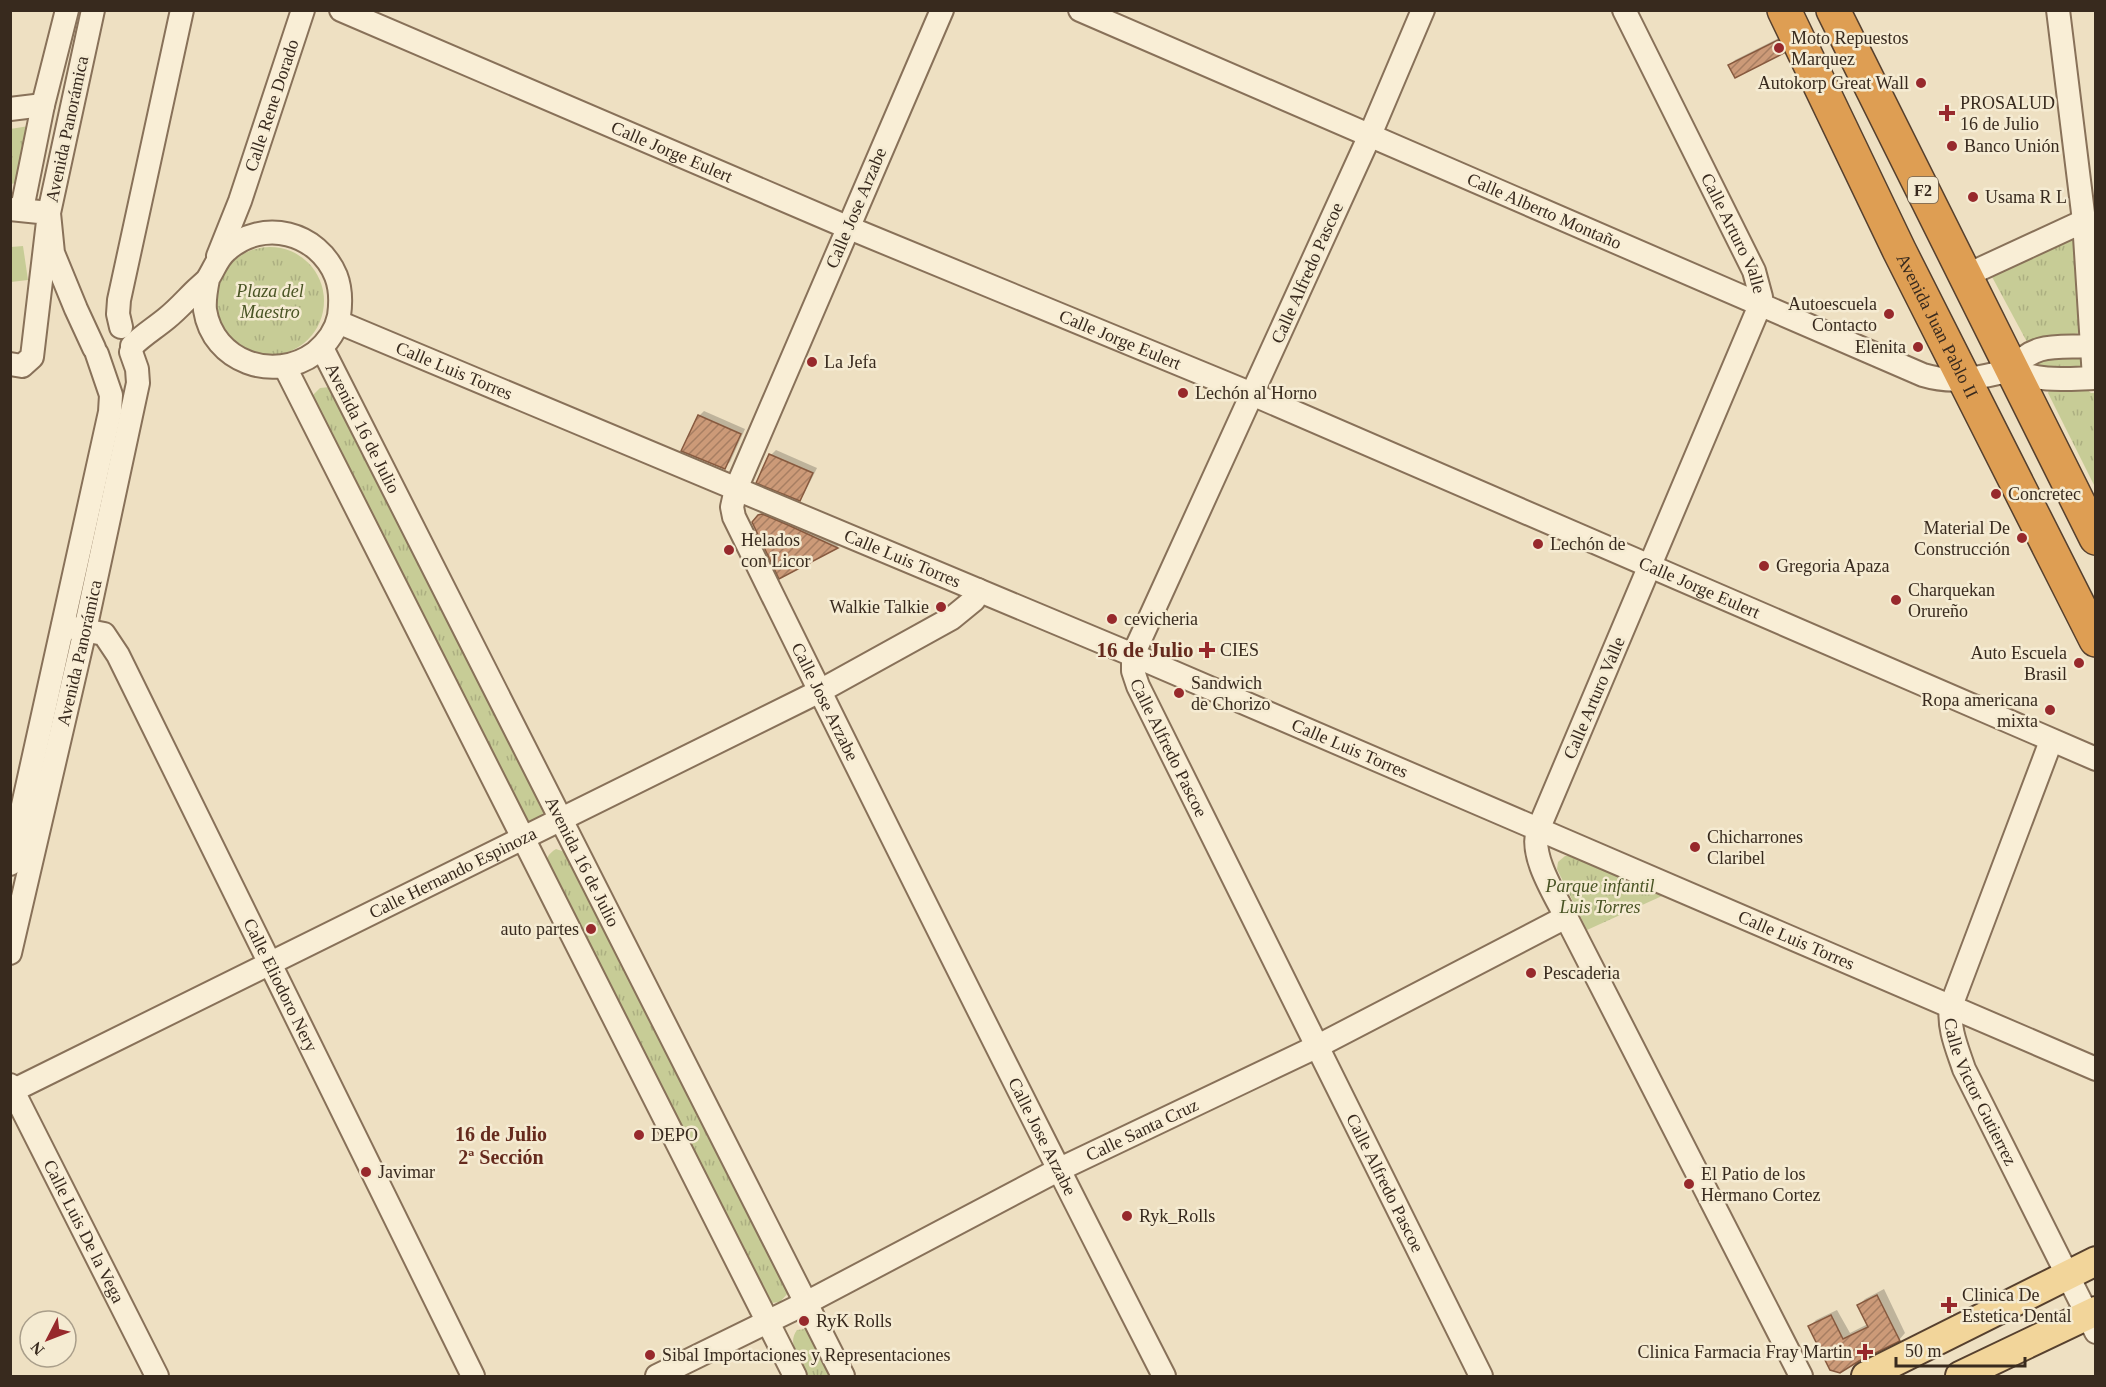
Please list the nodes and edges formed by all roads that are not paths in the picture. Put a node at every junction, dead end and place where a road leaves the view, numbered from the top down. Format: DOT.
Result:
graph roads {
  1 [pos="67,10"];
  2 [pos="93,10"];
  3 [pos="182,10"];
  4 [pos="303,10"];
  5 [pos="341,10"];
  6 [pos="942,10"];
  7 [pos="1080,10"];
  8 [pos="1423,10"];
  9 [pos="1624,10"];
  10 [pos="1784,10"];
  11 [pos="1833,10"];
  12 [pos="2058,10"];
  13 [pos="43,105"];
  14 [pos="10,109"];
  15 [pos="1370,135"];
  16 [pos="240,201"];
  17 [pos="16,209"];
  18 [pos="49,213"];
  19 [pos="2084,221"];
  20 [pos="847,227"];
  21 [pos="263,232"];
  22 [pos="211,271"];
  23 [pos="1965,276"];
  24 [pos="1760,305"];
  25 [pos="167,318"];
  26 [pos="338,322"];
  27 [pos="210,327"];
  28 [pos="131,338"];
  29 [pos="2091,346"];
  30 [pos="322,348"];
  31 [pos="95,351"];
  32 [pos="10,364"];
  33 [pos="285,367"];
  34 [pos="2012,370"];
  35 [pos="1965,381"];
  36 [pos="1252,394"];
  37 [pos="736,489"];
  38 [pos="2096,538"];
  39 [pos="1650,565"];
  40 [pos="978,590"];
  41 [pos="74,628"];
  42 [pos="2096,639"];
  43 [pos="1133,655"];
  44 [pos="820,691"];
  45 [pos="2050,741"];
  46 [pos="2096,759"];
  47 [pos="561,819"];
  48 [pos="1538,831"];
  49 [pos="524,838"];
  50 [pos="10,864"];
  51 [pos="1566,918"];
  52 [pos="10,953"];
  53 [pos="269,964"];
  54 [pos="1951,1006"];
  55 [pos="1318,1046"];
  56 [pos="2096,1069"];
  57 [pos="11,1089"];
  58 [pos="1058,1170"];
  59 [pos="2096,1261"];
  60 [pos="2068,1275"];
  61 [pos="807,1303"];
  62 [pos="2093,1319"];
  63 [pos="768,1322"];
  64 [pos="157,1377"];
  65 [pos="473,1377"];
  66 [pos="657,1377"];
  67 [pos="795,1377"];
  68 [pos="843,1377"];
  69 [pos="1164,1377"];
  70 [pos="1481,1377"];
  71 [pos="1801,1377"];
  72 [pos="1866,1377"];
  73 [pos="1960,1377"];
  1 -- 13 [label="street, Avenida Panorámica"];
  2 -- 18 [label="street, Avenida Panorámica"];
  3 -- 28 [label="street, Avenida Panorámica"];
  4 -- 16 [label="street, Calle Rene Dorado"];
  5 -- 20 [label="street, Calle Jorge Eulert"];
  6 -- 20 [label="street, Calle Jose Arzabe"];
  7 -- 15 [label="street, Calle Alberto Montaño"];
  8 -- 15 [label="street, Calle Alfredo Pascoe"];
  9 -- 24 [label="street, Calle Arturo Valle"];
  10 -- 35 [label="highway, Avenida Juan Pablo II"];
  11 -- 23 [label="highway, F2"];
  12 -- 19 [label="street"];
  13 -- 14 [label="street"];
  13 -- 17 [label="street, Avenida Panorámica"];
  15 -- 24 [label="street, Calle Alberto Montaño"];
  15 -- 36 [label="street, Calle Alfredo Pascoe"];
  16 -- 21 [label="street"];
  16 -- 22 [label="street, Calle Rene Dorado"];
  17 -- 18 [label="street"];
  18 -- 31 [label="street, Avenida Panorámica"];
  18 -- 32 [label="street"];
  19 -- 23 [label="street"];
  19 -- 29 [label="street"];
  20 -- 36 [label="street, Calle Jorge Eulert"];
  20 -- 37 [label="street, Calle Jose Arzabe"];
  21 -- 22 [label="street"];
  21 -- 26 [label="street"];
  22 -- 25 [label="street"];
  22 -- 27 [label="street"];
  23 -- 34 [label="highway, F2"];
  24 -- 35 [label="street, Calle Alberto Montaño"];
  24 -- 39 [label="street, Calle Arturo Valle"];
  25 -- 27 [label="street"];
  25 -- 28 [label="street"];
  26 -- 30 [label="street"];
  26 -- 37 [label="street, Calle Luis Torres"];
  27 -- 33 [label="street"];
  28 -- 31 [label="street"];
  28 -- 31 [label="street"];
  28 -- 41 [label="street, Avenida Panorámica"];
  29 -- 34 [label="street"];
  29 -- 34 [label="street"];
  30 -- 33 [label="street"];
  30 -- 47 [label="street, Avenida 16 de Julio"];
  31 -- 41 [label="street, Avenida Panorámica"];
  33 -- 49 [label="street"];
  34 -- 35 [label="street, Calle Alberto Montaño"];
  34 -- 38 [label="highway, F2"];
  35 -- 42 [label="highway, Avenida Juan Pablo II"];
  36 -- 39 [label="street, Calle Jorge Eulert"];
  36 -- 43 [label="street, Calle Alfredo Pascoe"];
  37 -- 40 [label="street, Calle Luis Torres"];
  37 -- 44 [label="street, Calle Jose Arzabe"];
  39 -- 45 [label="street, Calle Jorge Eulert"];
  39 -- 48 [label="street, Calle Arturo Valle"];
  40 -- 43 [label="street, Calle Luis Torres"];
  40 -- 44 [label="street, Calle Hernando Espinoza"];
  41 -- 50 [label="street, Avenida Panorámica"];
  41 -- 52 [label="street, Avenida Panorámica"];
  41 -- 53 [label="street, Calle Eliodoro Nery"];
  43 -- 48 [label="street, Calle Luis Torres"];
  43 -- 55 [label="street, Calle Alfredo Pascoe"];
  44 -- 47 [label="street, Calle Hernando Espinoza"];
  44 -- 58 [label="street, Calle Jose Arzabe"];
  45 -- 46 [label="street, Calle Jorge Eulert"];
  45 -- 54 [label="street, Calle Victor Gutierrez"];
  47 -- 49 [label="street, Calle Hernando Espinoza"];
  47 -- 61 [label="street, Avenida 16 de Julio"];
  48 -- 51 [label="street, Calle Arturo Valle"];
  48 -- 54 [label="street, Calle Luis Torres"];
  49 -- 53 [label="street, Calle Hernando Espinoza"];
  49 -- 63 [label="street"];
  51 -- 55 [label="street, Calle Santa Cruz"];
  51 -- 71 [label="street, Calle Arturo Valle"];
  53 -- 57 [label="street, Calle Hernando Espinoza"];
  53 -- 65 [label="street, Calle Eliodoro Nery"];
  54 -- 56 [label="street, Calle Luis Torres"];
  54 -- 60 [label="street, Calle Victor Gutierrez"];
  55 -- 58 [label="street, Calle Santa Cruz"];
  55 -- 70 [label="street, Calle Alfredo Pascoe"];
  57 -- 64 [label="street, Calle Luis De la Vega"];
  58 -- 61 [label="street, Calle Santa Cruz"];
  58 -- 69 [label="street, Calle Jose Arzabe"];
  59 -- 60 [label="main road"];
  60 -- 62 [label="street, Calle Victor Gutierrez"];
  60 -- 72 [label="main road"];
  61 -- 63 [label="street, Calle Santa Cruz"];
  61 -- 68 [label="street, Avenida 16 de Julio"];
  62 -- 73 [label="main road"];
  63 -- 66 [label="street, Calle Santa Cruz"];
  63 -- 67 [label="street"];
}
